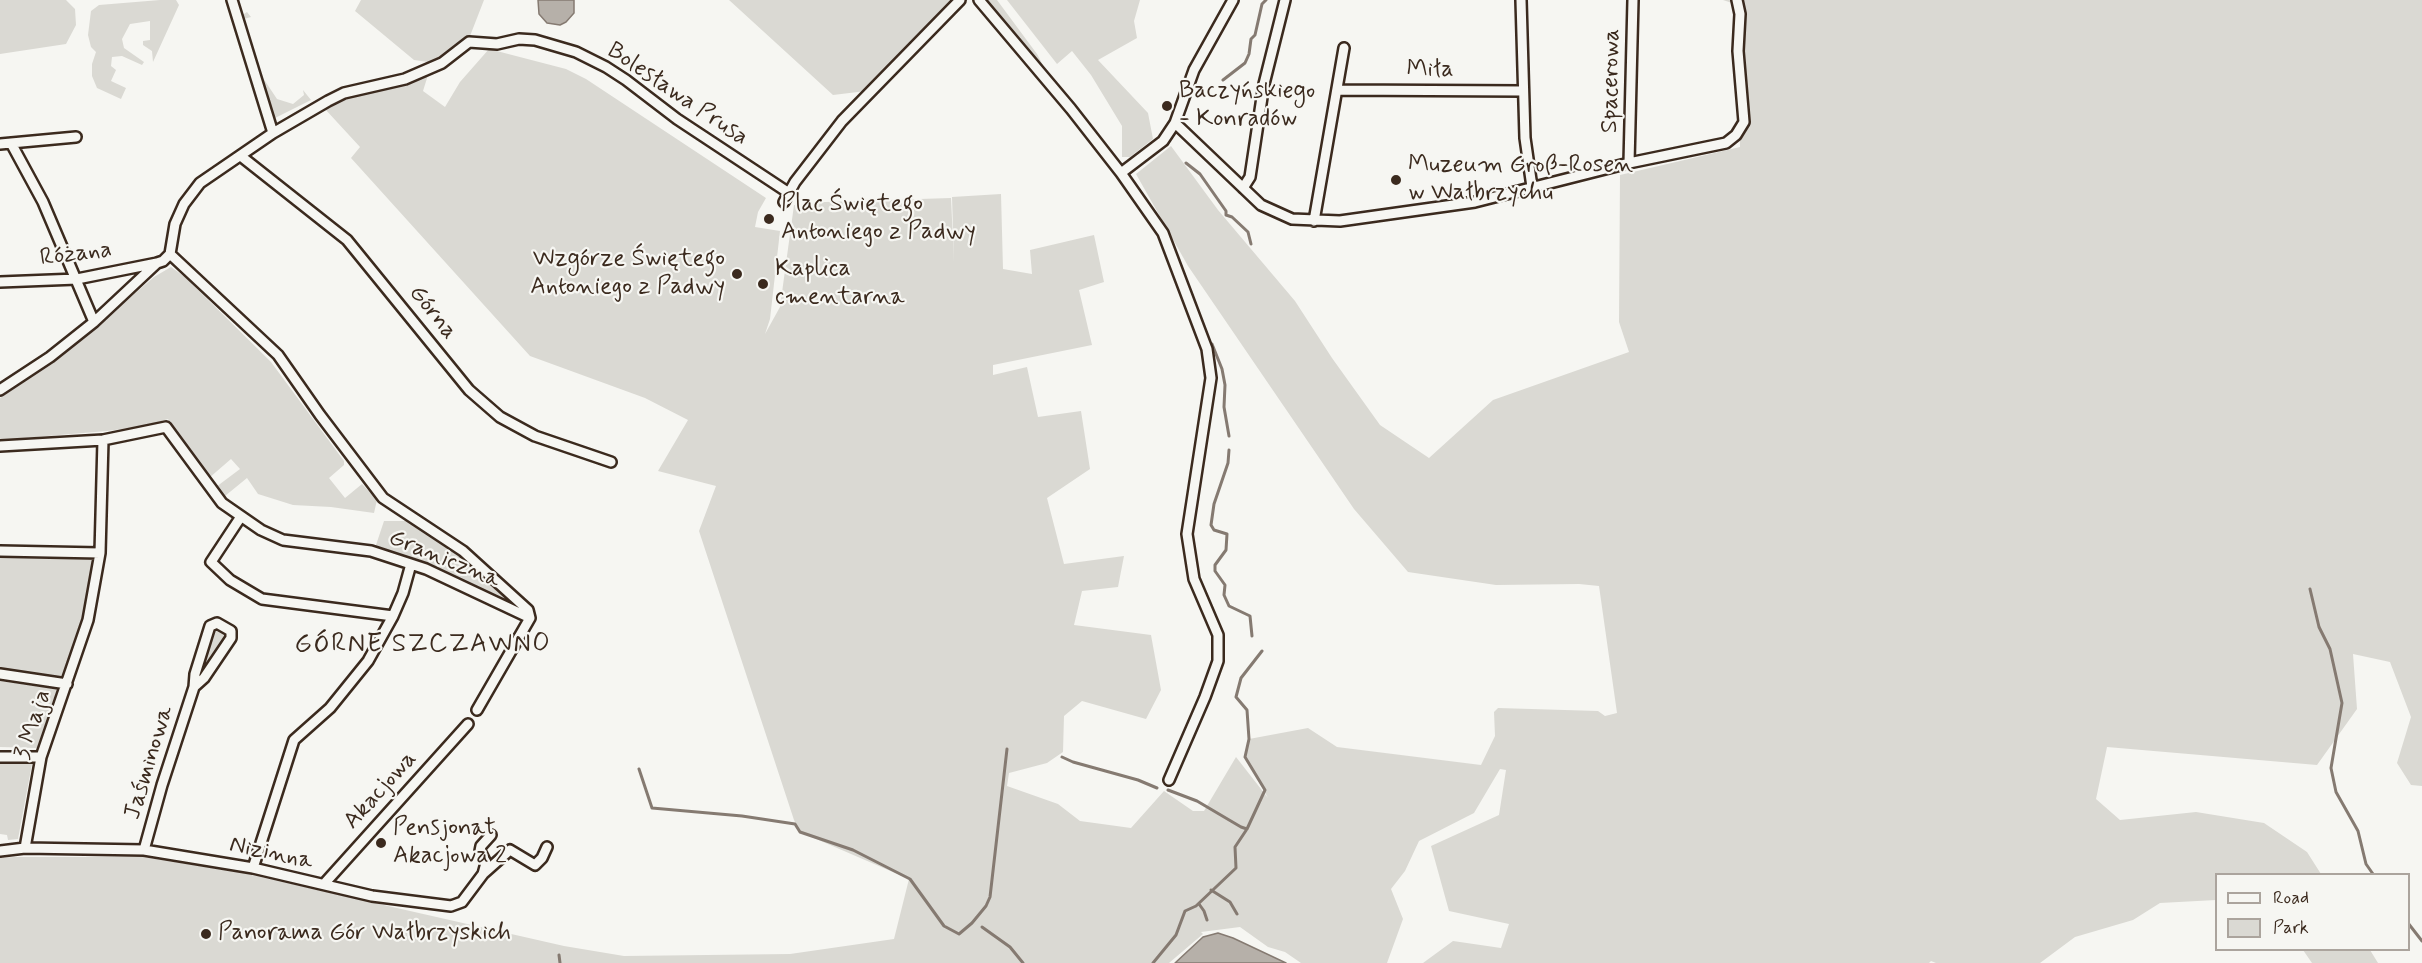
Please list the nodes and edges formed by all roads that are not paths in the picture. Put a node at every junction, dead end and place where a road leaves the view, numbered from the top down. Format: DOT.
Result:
graph roads {
  1 [pos="232,0"];
  2 [pos="960,0"];
  3 [pos="979,0"];
  4 [pos="1233,0"];
  5 [pos="1285,0"];
  6 [pos="1521,0"];
  7 [pos="1633,0"];
  8 [pos="1737,0"];
  9 [pos="1344,48"];
  10 [pos="1337,90"];
  11 [pos="1523,91"];
  12 [pos="1175,123"];
  13 [pos="273,133"];
  14 [pos="76,137"];
  15 [pos="11,143"];
  16 [pos="0,144"];
  17 [pos="242,156"];
  18 [pos="1629,164"];
  19 [pos="1121,173"];
  20 [pos="1532,187"];
  21 [pos="1243,188"];
  22 [pos="789,193"];
  23 [pos="784,202"];
  24 [pos="1314,221"];
  25 [pos="170,254"];
  26 [pos="157,263"];
  27 [pos="77,279"];
  28 [pos="0,282"];
  29 [pos="94,322"];
  30 [pos="0,390"];
  31 [pos="103,440"];
  32 [pos="0,446"];
  33 [pos="611,462"];
  34 [pos="240,518"];
  35 [pos="0,551"];
  36 [pos="100,553"];
  37 [pos="411,564"];
  38 [pos="393,616"];
  39 [pos="530,618"];
  40 [pos="0,674"];
  41 [pos="67,684"];
  42 [pos="194,687"];
  43 [pos="477,710"];
  44 [pos="468,724"];
  45 [pos="0,757"];
  46 [pos="41,757"];
  47 [pos="1170,780"];
  48 [pos="491,835"];
  49 [pos="25,848"];
  50 [pos="547,848"];
  51 [pos="0,850"];
  52 [pos="144,850"];
  53 [pos="253,868"];
  54 [pos="483,874"];
  55 [pos="324,884"];
  1 -- 13 [label="street"];
  2 -- 22 [label="street"];
  3 -- 19 [label="street"];
  4 -- 12 [label="street"];
  5 -- 21 [label="street"];
  6 -- 11 [label="street"];
  7 -- 18 [label="street, Spacerowa"];
  8 -- 18 [label="street"];
  9 -- 10 [label="street"];
  10 -- 11 [label="street, Miła"];
  10 -- 24 [label="street"];
  11 -- 20 [label="street"];
  12 -- 19 [label="street"];
  12 -- 21 [label="street"];
  13 -- 17 [label="street, Bolesława Prusa"];
  13 -- 22 [label="street, Bolesława Prusa"];
  14 -- 15 [label="street"];
  15 -- 16 [label="street"];
  15 -- 27 [label="street"];
  17 -- 25 [label="street, Bolesława Prusa"];
  17 -- 33 [label="street, Górna"];
  18 -- 20 [label="street"];
  19 -- 47 [label="street"];
  20 -- 24 [label="street"];
  21 -- 24 [label="street"];
  22 -- 23 [label="street"];
  25 -- 26 [label="street"];
  25 -- 39 [label="street"];
  26 -- 27 [label="street, Różana"];
  26 -- 29 [label="street"];
  27 -- 28 [label="street, Różana"];
  27 -- 29 [label="street"];
  29 -- 30 [label="street"];
  31 -- 32 [label="street, Graniczna"];
  31 -- 34 [label="street, Graniczna"];
  31 -- 36 [label="street, 3 Maja"];
  34 -- 37 [label="street, Graniczna"];
  34 -- 38 [label="street"];
  35 -- 36 [label="street"];
  36 -- 41 [label="street, 3 Maja"];
  37 -- 38 [label="street"];
  37 -- 39 [label="street, Graniczna"];
  38 -- 53 [label="street"];
  39 -- 43 [label="street"];
  40 -- 41 [label="street, 3 Maja"];
  41 -- 46 [label="street, 3 Maja"];
  42 -- 42 [label="street, Jaśminowa"];
  42 -- 52 [label="street, Jaśminowa"];
  44 -- 55 [label="street, Akacjowa"];
  45 -- 46 [label="street"];
  46 -- 49 [label="street, 3 Maja"];
  48 -- 54 [label="street"];
  49 -- 51 [label="street, Nizinna"];
  49 -- 52 [label="street, Nizinna"];
  50 -- 54 [label="street, Nizinna"];
  52 -- 53 [label="street, Nizinna"];
  53 -- 55 [label="street, Nizinna"];
  54 -- 55 [label="street, Nizinna"];
}
